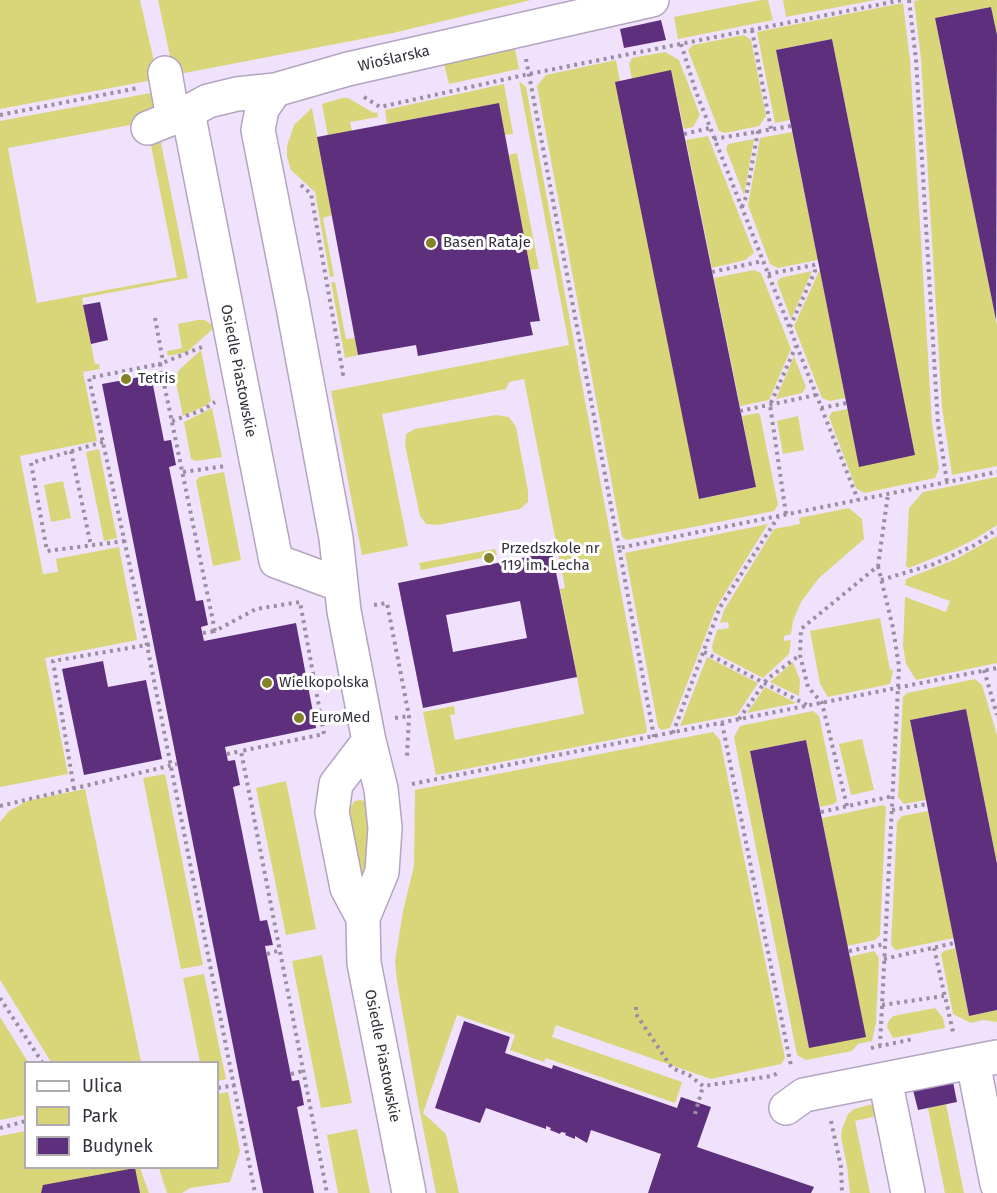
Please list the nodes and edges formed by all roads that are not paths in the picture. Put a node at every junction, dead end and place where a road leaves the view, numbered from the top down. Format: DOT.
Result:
graph roads {
  1 [pos="647,0"];
  2 [pos="166,78"];
  3 [pos="275,90"];
  4 [pos="170,119"];
  5 [pos="341,585"];
  6 [pos="369,741"];
  7 [pos="363,918"];
  8 [pos="985,1059"];
  9 [pos="885,1079"];
  10 [pos="786,1108"];
  11 [pos="997,1184"];
  12 [pos="408,1193"];
  13 [pos="908,1193"];
  1 -- 3 [label="street, Wioślarska"];
  2 -- 4 [label="street, Osiedle Piastowskie"];
  3 -- 4 [label="street, Wioślarska"];
  3 -- 5 [label="street, Osiedle Piastowskie"];
  4 -- 5 [label="street, Osiedle Piastowskie"];
  5 -- 6 [label="street, Osiedle Piastowskie"];
  6 -- 7 [label="street, Osiedle Piastowskie"];
  6 -- 7 [label="street, Osiedle Piastowskie"];
  7 -- 12 [label="street, Osiedle Piastowskie"];
  8 -- 9 [label="street"];
  8 -- 11 [label="street"];
  9 -- 10 [label="street"];
  9 -- 13 [label="street"];
}
